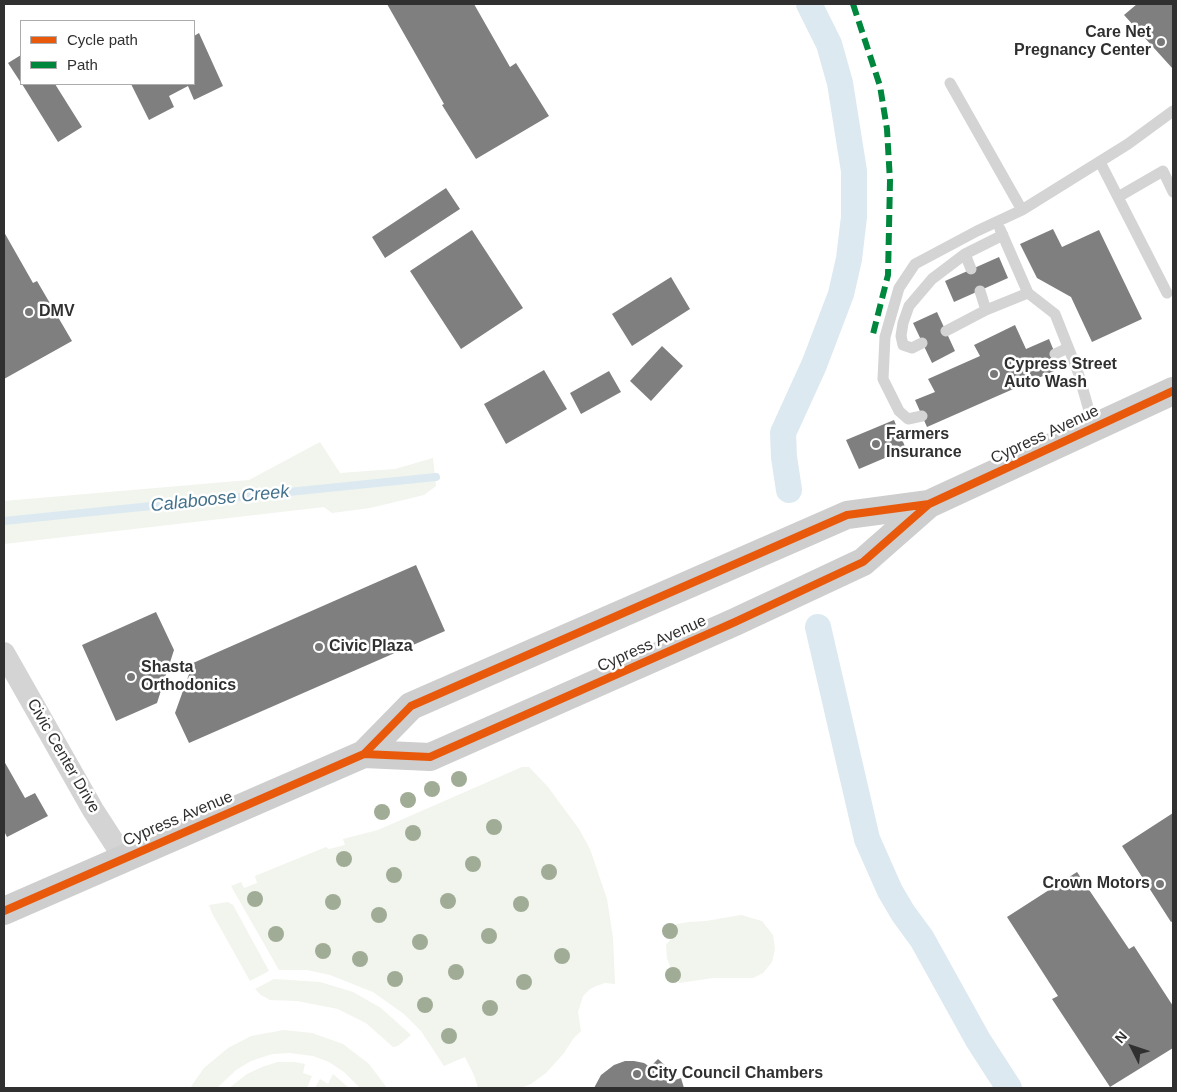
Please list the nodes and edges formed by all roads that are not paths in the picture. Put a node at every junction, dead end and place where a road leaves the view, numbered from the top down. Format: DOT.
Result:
graph roads {
  1 [pos="950,83"];
  2 [pos="1173,111"];
  3 [pos="1100,162"];
  4 [pos="1173,192"];
  5 [pos="1118,197"];
  6 [pos="1022,210"];
  7 [pos="998,222"];
  8 [pos="1003,235"];
  9 [pos="965,254"];
  10 [pos="971,269"];
  11 [pos="980,291"];
  12 [pos="1028,293"];
  13 [pos="1167,293"];
  14 [pos="986,310"];
  15 [pos="946,331"];
  16 [pos="922,343"];
  17 [pos="1068,348"];
  18 [pos="1055,354"];
  19 [pos="1173,391"];
  20 [pos="922,416"];
  21 [pos="1094,428"];
  22 [pos="929,504"];
  23 [pos="4,653"];
  24 [pos="364,754"];
  25 [pos="124,858"];
  26 [pos="4,911"];
  1 -- 6 [label="lane"];
  2 -- 3 [label="lane"];
  3 -- 5 [label="lane"];
  3 -- 6 [label="lane"];
  4 -- 5 [label="lane"];
  5 -- 13 [label="lane"];
  6 -- 7 [label="lane"];
  7 -- 8 [label="lane"];
  7 -- 20 [label="lane"];
  8 -- 9 [label="lane"];
  8 -- 12 [label="lane"];
  9 -- 10 [label="lane"];
  9 -- 16 [label="lane"];
  11 -- 14 [label="lane"];
  12 -- 14 [label="lane"];
  12 -- 17 [label="lane"];
  14 -- 15 [label="lane"];
  17 -- 18 [label="lane"];
  17 -- 21 [label="lane"];
  19 -- 21 [label="main road, Cypress Avenue"];
  21 -- 22 [label="main road, Cypress Avenue"];
  22 -- 24 [label="main road, Cypress Avenue"];
  22 -- 24 [label="main road, Cypress Avenue"];
  23 -- 25 [label="street, Civic Center Drive"];
  24 -- 25 [label="main road, Cypress Avenue"];
  25 -- 26 [label="main road, Cypress Avenue"];
}
